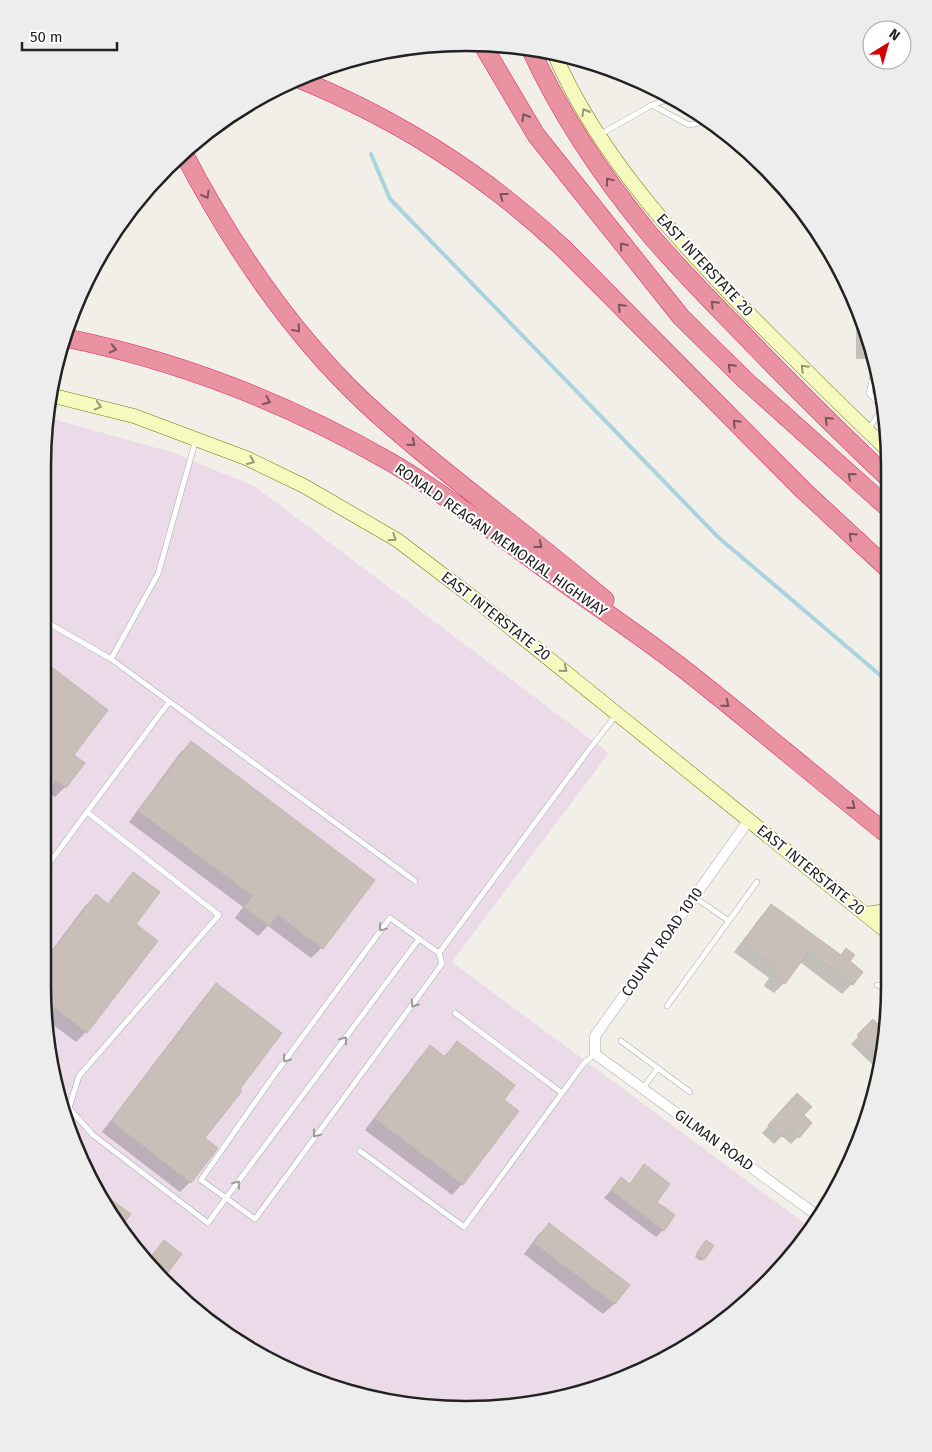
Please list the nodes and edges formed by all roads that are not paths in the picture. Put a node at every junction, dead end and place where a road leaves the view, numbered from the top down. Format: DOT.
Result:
graph roads {
  1 [pos="487,52"];
  2 [pos="534,57"];
  3 [pos="558,61"];
  4 [pos="308,83"];
  5 [pos="663,101"];
  6 [pos="652,105"];
  7 [pos="699,123"];
  8 [pos="599,135"];
  9 [pos="187,160"];
  10 [pos="71,339"];
  11 [pos="872,381"];
  12 [pos="57,397"];
  13 [pos="875,399"];
  14 [pos="877,416"];
  15 [pos="868,431"];
  16 [pos="196,439"];
  17 [pos="880,443"];
  18 [pos="881,471"];
  19 [pos="881,502"];
  20 [pos="881,562"];
  21 [pos="51,624"];
  22 [pos="111,659"];
  23 [pos="688,673"];
  24 [pos="169,702"];
  25 [pos="618,713"];
  26 [pos="87,812"];
  27 [pos="749,820"];
  28 [pos="881,829"];
  29 [pos="51,861"];
  30 [pos="415,881"];
  31 [pos="757,882"];
  32 [pos="694,896"];
  33 [pos="881,912"];
  34 [pos="866,914"];
  35 [pos="729,921"];
  36 [pos="881,927"];
  37 [pos="419,939"];
  38 [pos="439,953"];
  39 [pos="877,985"];
  40 [pos="881,986"];
  41 [pos="667,1006"];
  42 [pos="455,1013"];
  43 [pos="621,1041"];
  44 [pos="595,1054"];
  45 [pos="658,1068"];
  46 [pos="643,1088"];
  47 [pos="690,1092"];
  48 [pos="562,1093"];
  49 [pos="69,1107"];
  50 [pos="70,1109"];
  51 [pos="360,1151"];
  52 [pos="226,1198"];
  53 [pos="813,1212"];
  19 -- 1 [label="highway, one-way"];
  18 -- 2 [label="highway, one-way"];
  8 -- 3 [label="main road, EAST INTERSTATE 20, one-way"];
  20 -- 4 [label="highway, one-way"];
  5 -- 6 [label="lane"];
  6 -- 7 [label="lane"];
  6 -- 8 [label="lane"];
  15 -- 8 [label="main road, EAST INTERSTATE 20, one-way"];
  9 -- 23 [label="highway, one-way"];
  10 -- 23 [label="highway, RONALD REAGAN MEMORIAL HIGHWAY, one-way"];
  11 -- 13 [label="lane"];
  12 -- 16 [label="main road, EAST INTERSTATE 20, one-way"];
  14 -- 15 [label="lane"];
  15 -- 17 [label="main road, EAST INTERSTATE 20"];
  16 -- 22 [label="lane"];
  16 -- 25 [label="main road, EAST INTERSTATE 20, one-way"];
  21 -- 22 [label="lane"];
  22 -- 24 [label="lane"];
  23 -- 28 [label="highway, RONALD REAGAN MEMORIAL HIGHWAY, one-way"];
  24 -- 26 [label="lane"];
  24 -- 30 [label="lane"];
  25 -- 27 [label="main road, EAST INTERSTATE 20"];
  25 -- 38 [label="lane"];
  26 -- 29 [label="lane"];
  26 -- 49 [label="lane"];
  27 -- 32 [label="street, COUNTY ROAD 1010"];
  27 -- 34 [label="main road, EAST INTERSTATE 20"];
  31 -- 35 [label="lane"];
  32 -- 35 [label="lane"];
  32 -- 44 [label="street, COUNTY ROAD 1010"];
  33 -- 34 [label="main road"];
  34 -- 36 [label="main road, EAST INTERSTATE 20"];
  35 -- 41 [label="lane"];
  37 -- 38 [label="lane"];
  52 -- 37 [label="lane, one-way"];
  37 -- 52 [label="lane, one-way"];
  38 -- 52 [label="lane, one-way"];
  39 -- 40 [label="lane"];
  42 -- 48 [label="lane"];
  43 -- 45 [label="lane"];
  44 -- 46 [label="street, GILMAN ROAD"];
  44 -- 48 [label="lane"];
  45 -- 46 [label="lane"];
  45 -- 47 [label="lane"];
  46 -- 53 [label="street, GILMAN ROAD"];
  48 -- 51 [label="lane"];
  50 -- 52 [label="lane"];
}
